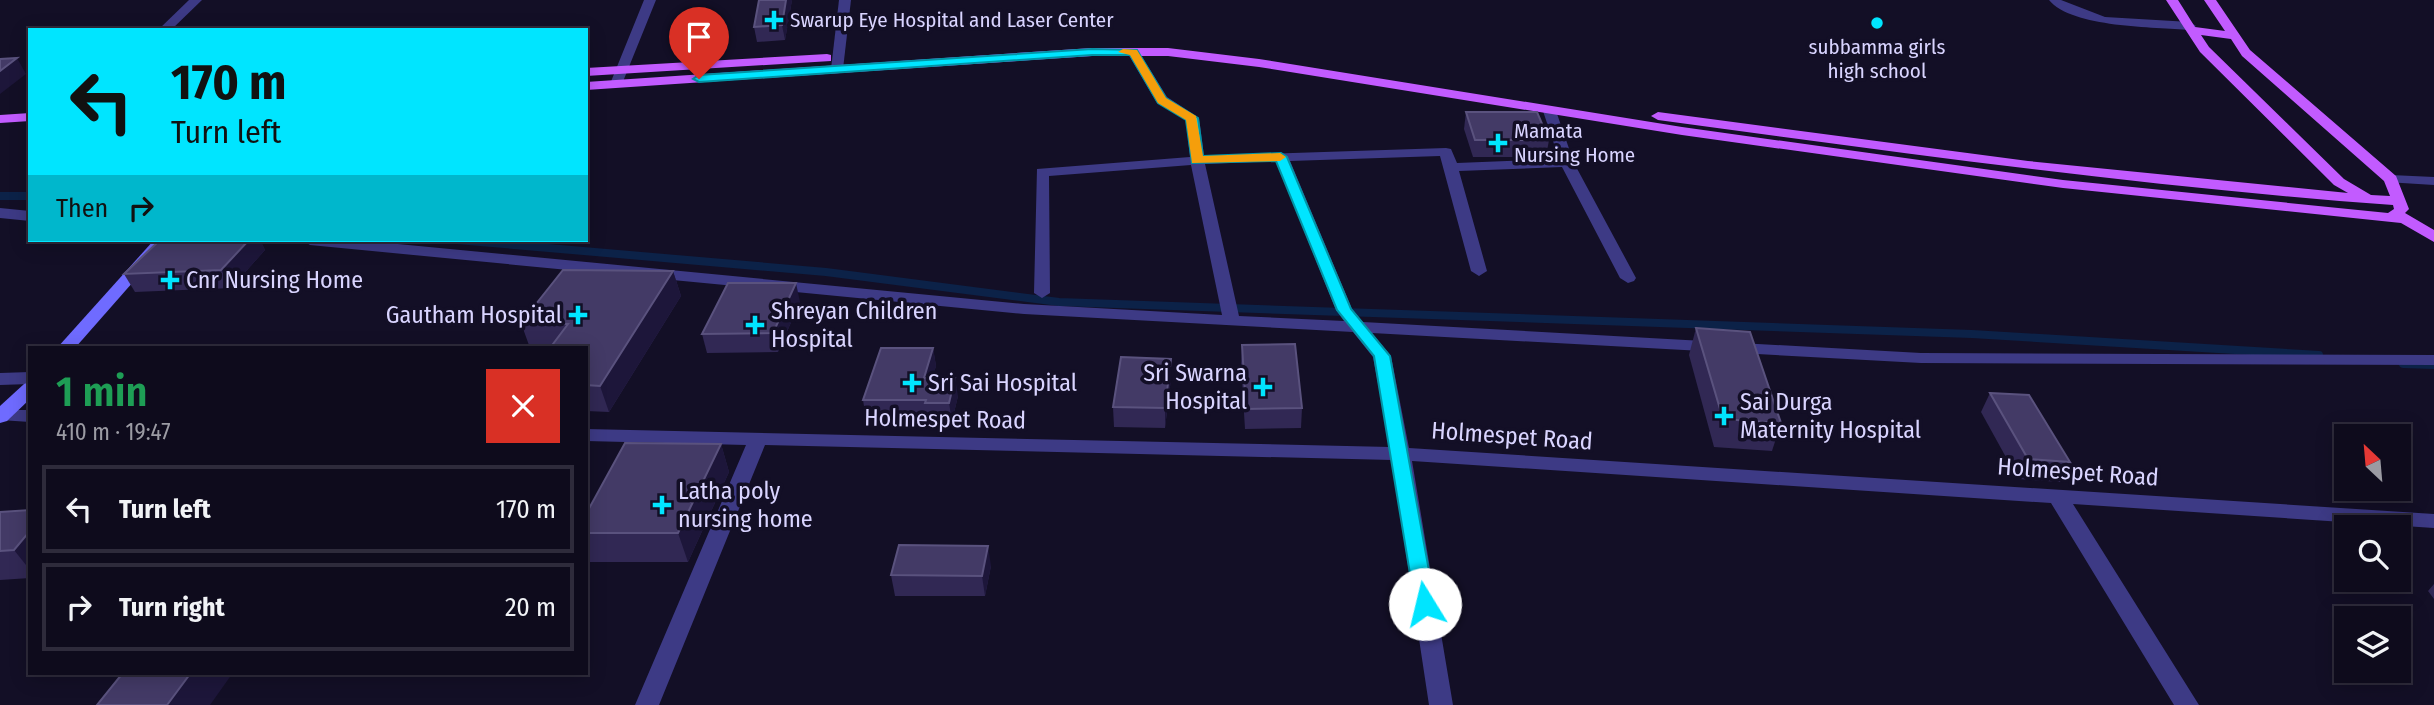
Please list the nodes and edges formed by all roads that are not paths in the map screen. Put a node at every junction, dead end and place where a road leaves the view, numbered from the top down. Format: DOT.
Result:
graph roads {
  1 [pos="196,0"];
  2 [pos="650,0"];
  3 [pos="845,0"];
  4 [pos="2055,0"];
  5 [pos="2172,0"];
  6 [pos="2210,0"];
  7 [pos="166,28"];
  8 [pos="2191,28"];
  9 [pos="2234,36"];
  10 [pos="1133,52"];
  11 [pos="837,63"];
  12 [pos="622,69"];
  13 [pos="588,72"];
  14 [pos="617,84"];
  15 [pos="588,86"];
  16 [pos="28,105"];
  17 [pos="0,107"];
  18 [pos="1550,111"];
  19 [pos="28,117"];
  20 [pos="0,119"];
  21 [pos="1281,157"];
  22 [pos="1197,160"];
  23 [pos="1567,163"];
  24 [pos="1451,167"];
  25 [pos="2391,179"];
  26 [pos="2434,181"];
  27 [pos="2369,199"];
  28 [pos="2399,201"];
  29 [pos="0,213"];
  30 [pos="28,216"];
  31 [pos="2406,219"];
  32 [pos="2434,237"];
  33 [pos="160,242"];
  34 [pos="331,242"];
  35 [pos="1479,271"];
  36 [pos="1629,278"];
  37 [pos="1042,293"];
  38 [pos="1232,320"];
  39 [pos="1358,327"];
  40 [pos="68,346"];
  41 [pos="2434,360"];
  42 [pos="28,378"];
  43 [pos="0,379"];
  44 [pos="28,390"];
  45 [pos="1,416"];
  46 [pos="28,416"];
  47 [pos="588,435"];
  48 [pos="758,439"];
  49 [pos="1401,454"];
  50 [pos="2057,496"];
  51 [pos="2434,520"];
  52 [pos="647,705"];
  53 [pos="1441,705"];
  54 [pos="2187,705"];
  1 -- 7 [label="street"];
  2 -- 12 [label="street"];
  3 -- 11 [label="street"];
  4 -- 8 [label="street"];
  5 -- 8 [label="main road"];
  6 -- 9 [label="main road"];
  8 -- 9 [label="main road"];
  8 -- 27 [label="main road"];
  9 -- 25 [label="main road"];
  10 -- 11 [label="main road"];
  10 -- 18 [label="main road"];
  10 -- 22 [label="street"];
  11 -- 12 [label="main road"];
  11 -- 14 [label="main road"];
  11 -- 27 [label="main road"];
  12 -- 13 [label="main road"];
  12 -- 14 [label="street"];
  14 -- 15 [label="main road"];
  16 -- 17 [label="main road"];
  18 -- 23 [label="street"];
  18 -- 31 [label="main road"];
  19 -- 20 [label="main road"];
  21 -- 22 [label="street"];
  21 -- 24 [label="street"];
  21 -- 39 [label="street"];
  22 -- 37 [label="street"];
  22 -- 38 [label="street"];
  23 -- 24 [label="street"];
  23 -- 36 [label="street"];
  24 -- 35 [label="street"];
  25 -- 26 [label="street"];
  25 -- 28 [label="main road"];
  27 -- 28 [label="main road"];
  27 -- 31 [label="main road"];
  28 -- 31 [label="main road"];
  29 -- 30 [label="street"];
  31 -- 32 [label="main road"];
  33 -- 40 [label="main road"];
  34 -- 38 [label="street"];
  38 -- 39 [label="street"];
  39 -- 41 [label="street"];
  39 -- 49 [label="street"];
  42 -- 43 [label="street"];
  44 -- 45 [label="main road"];
  45 -- 46 [label="street"];
  47 -- 48 [label="street, Holmespet Road"];
  48 -- 49 [label="street, Holmespet Road"];
  48 -- 52 [label="street"];
  49 -- 50 [label="street, Holmespet Road"];
  49 -- 53 [label="street"];
  50 -- 51 [label="street, Holmespet Road"];
  50 -- 54 [label="street"];
}
